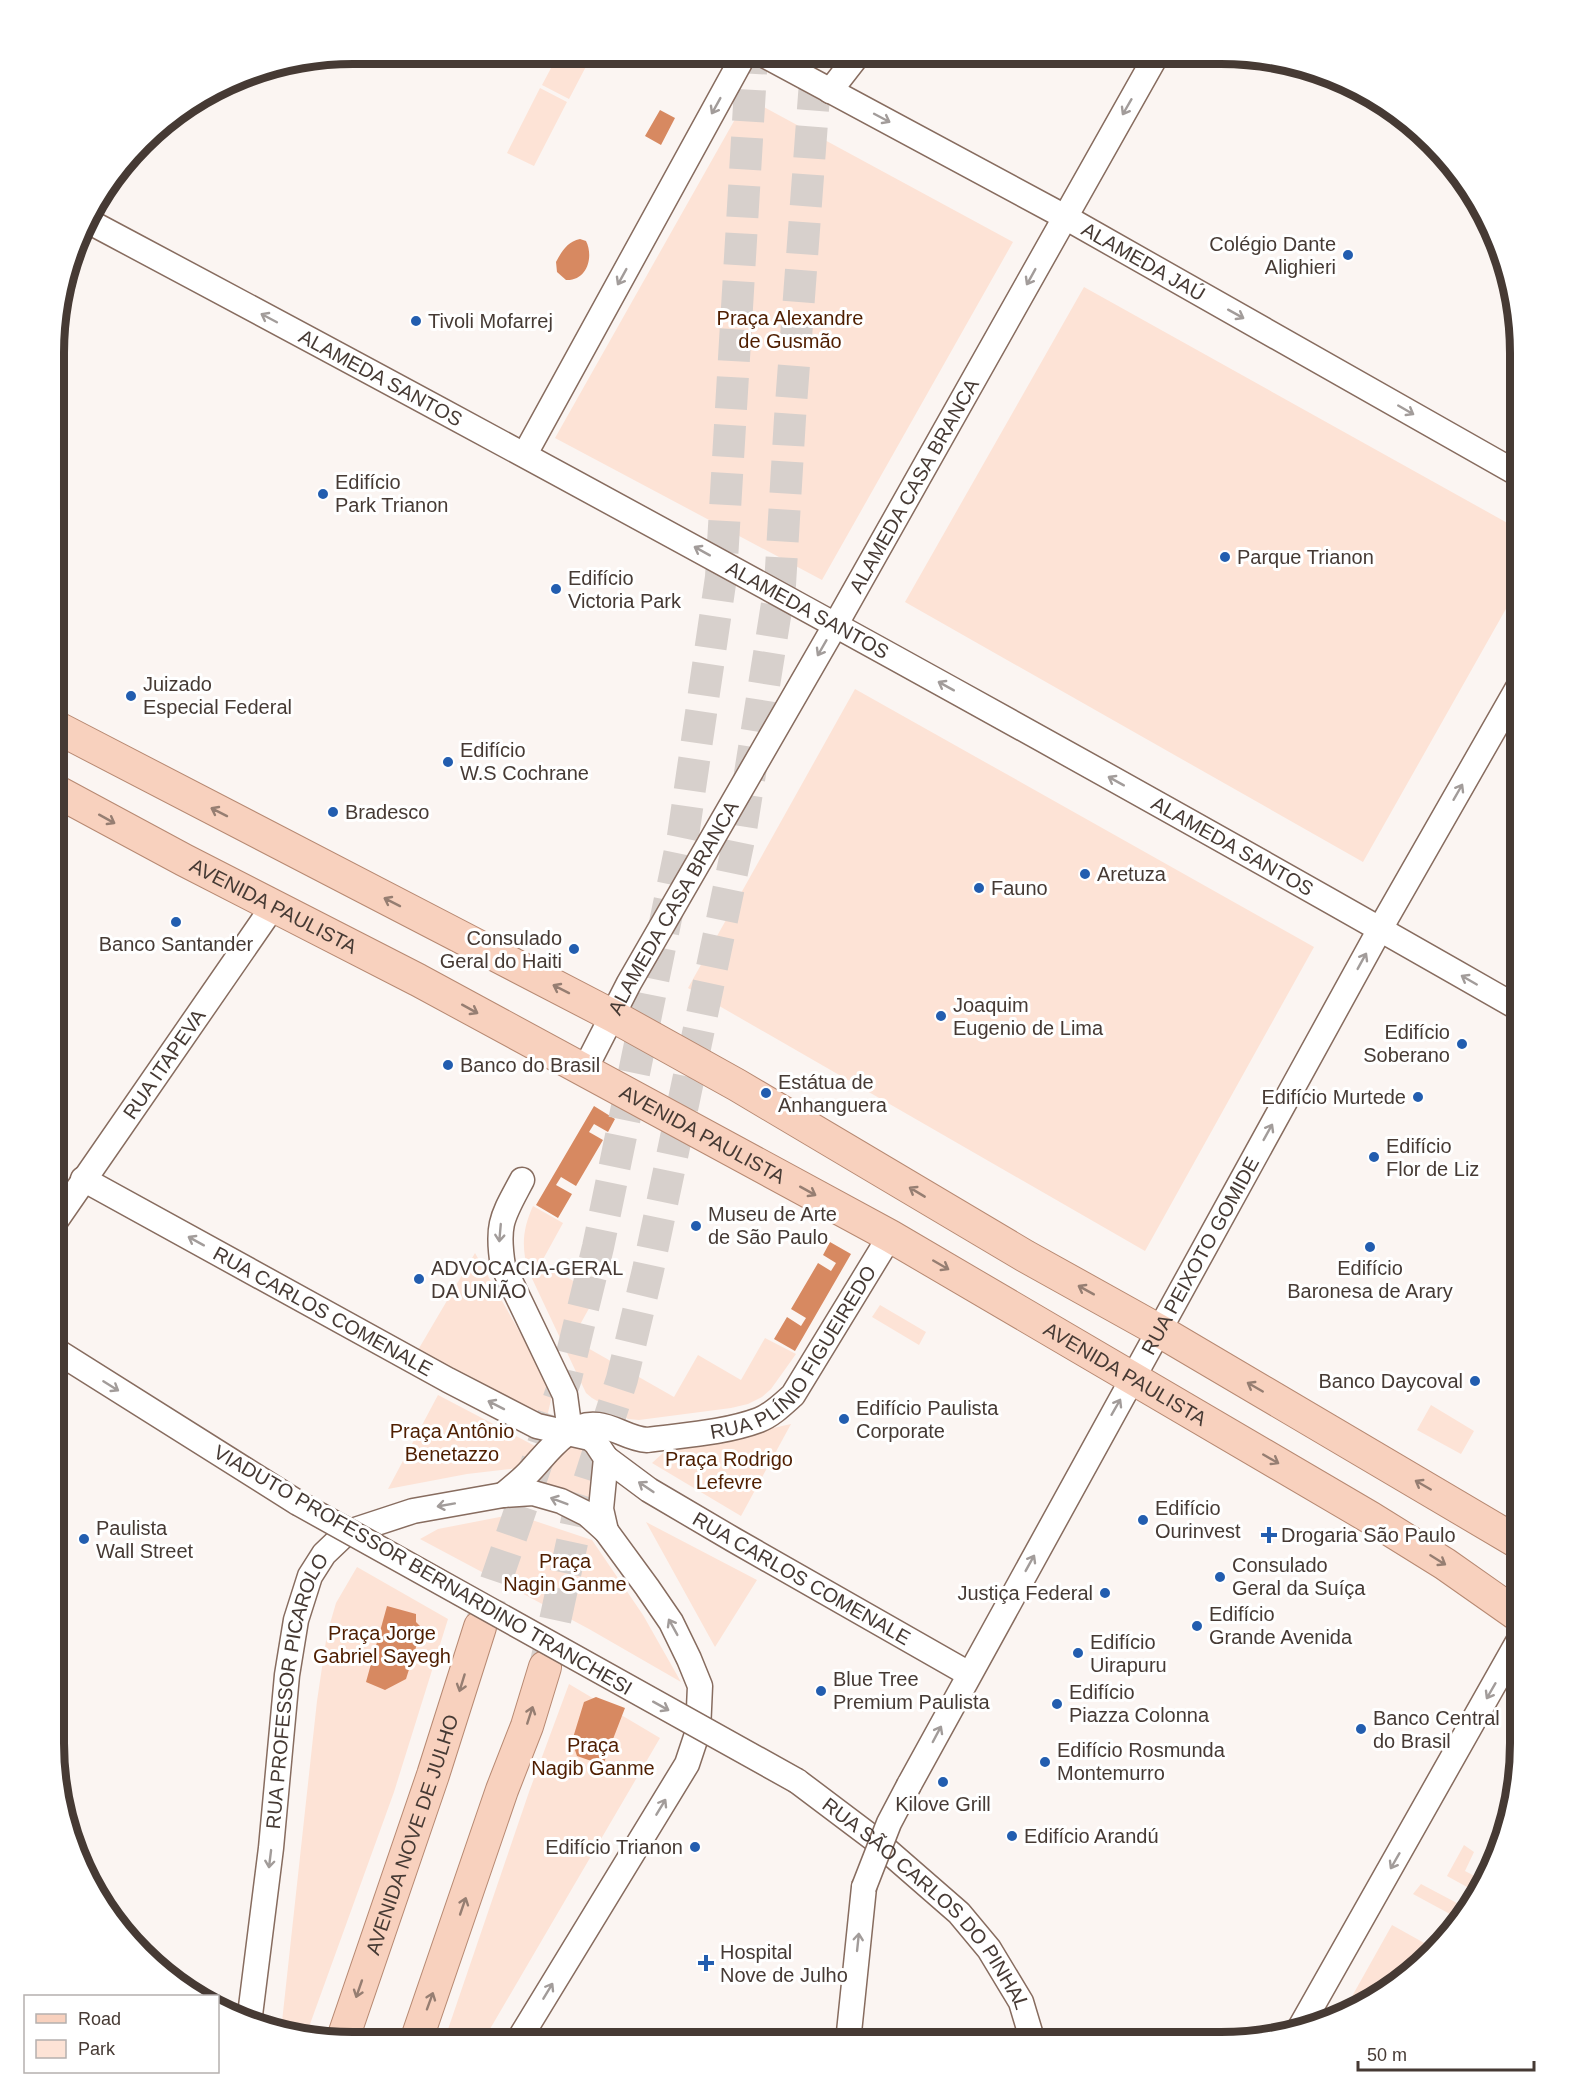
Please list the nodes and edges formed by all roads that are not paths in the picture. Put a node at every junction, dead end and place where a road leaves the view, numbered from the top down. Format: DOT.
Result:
graph roads {
  1 [pos="739,64"];
  2 [pos="780,64"];
  3 [pos="852,64"];
  4 [pos="1151,64"];
  5 [pos="830,91"];
  6 [pos="1065,217"];
  7 [pos="95,225"];
  8 [pos="525,454"];
  9 [pos="1510,469"];
  10 [pos="836,624"];
  11 [pos="1510,702"];
  12 [pos="64,731"];
  13 [pos="64,794"];
  14 [pos="274,905"];
  15 [pos="1380,929"];
  16 [pos="1510,1003"];
  17 [pos="613,1016"];
  18 [pos="584,1071"];
  19 [pos="83,1179"];
  20 [pos="522,1180"];
  21 [pos="64,1208"];
  22 [pos="890,1236"];
  23 [pos="1158,1330"];
  24 [pos="64,1356"];
  25 [pos="1133,1378"];
  26 [pos="570,1432"];
  27 [pos="606,1458"];
  28 [pos="503,1495"];
  29 [pos="606,1531"];
  30 [pos="1510,1537"];
  31 [pos="1510,1610"];
  32 [pos="480,1627"];
  33 [pos="1510,1656"];
  34 [pos="545,1667"];
  35 [pos="969,1674"];
  36 [pos="797,1781"];
  37 [pos="250,2013"];
  38 [pos="1304,2020"];
  39 [pos="345,2032"];
  40 [pos="419,2032"];
  41 [pos="523,2032"];
  42 [pos="849,2032"];
  43 [pos="1030,2032"];
  1 -- 8 [label="street, one-way"];
  2 -- 5 [label="street, ALAMEDA JAÚ"];
  3 -- 5 [label="street"];
  4 -- 6 [label="street, ALAMEDA CASA BRANCA, one-way"];
  5 -- 6 [label="street, ALAMEDA JAÚ, one-way"];
  6 -- 9 [label="street, ALAMEDA JAÚ, one-way"];
  6 -- 10 [label="street, ALAMEDA CASA BRANCA, one-way"];
  8 -- 7 [label="street, ALAMEDA SANTOS, one-way"];
  10 -- 8 [label="street, ALAMEDA SANTOS, one-way"];
  15 -- 10 [label="street, ALAMEDA SANTOS, one-way"];
  10 -- 17 [label="street, ALAMEDA CASA BRANCA, one-way"];
  15 -- 11 [label="street, RUA PEIXOTO GOMIDE, one-way"];
  17 -- 12 [label="main road, one-way"];
  13 -- 14 [label="main road, AVENIDA PAULISTA, one-way"];
  14 -- 18 [label="main road, AVENIDA PAULISTA, one-way"];
  14 -- 19 [label="street, RUA ITAPEVA"];
  16 -- 15 [label="street, ALAMEDA SANTOS, one-way"];
  23 -- 15 [label="street, RUA PEIXOTO GOMIDE, one-way"];
  17 -- 18 [label="street, ALAMEDA CASA BRANCA"];
  23 -- 17 [label="main road, one-way"];
  18 -- 22 [label="main road, AVENIDA PAULISTA, one-way"];
  19 -- 21 [label="street, RUA ITAPEVA"];
  26 -- 19 [label="street, RUA CARLOS COMENALE, one-way"];
  20 -- 26 [label="street, one-way"];
  22 -- 25 [label="main road, AVENIDA PAULISTA, one-way"];
  22 -- 26 [label="street, RUA PLÍNIO FIGUEIREDO"];
  23 -- 25 [label="street, RUA PEIXOTO GOMIDE"];
  30 -- 23 [label="main road, one-way"];
  24 -- 36 [label="street, VIADUTO PROFESSOR BERNARDINO TRANCHESI, one-way, bridge"];
  25 -- 31 [label="main road, AVENIDA PAULISTA, one-way"];
  35 -- 25 [label="street, RUA PEIXOTO GOMIDE, one-way"];
  26 -- 27 [label="street, RUA CARLOS COMENALE"];
  26 -- 28 [label="street"];
  27 -- 29 [label="street"];
  35 -- 27 [label="street, RUA CARLOS COMENALE, one-way"];
  29 -- 28 [label="street, RUA PROFESSOR PICAROLO, one-way"];
  28 -- 37 [label="street, RUA PROFESSOR PICAROLO, one-way"];
  41 -- 29 [label="street, one-way"];
  32 -- 39 [label="main road, AVENIDA NOVE DE JULHO, one-way"];
  33 -- 38 [label="street, one-way"];
  40 -- 34 [label="main road, one-way"];
  42 -- 35 [label="street, RUA PEIXOTO GOMIDE, one-way, bridge"];
  36 -- 43 [label="street, RUA SÃO CARLOS DO PINHAL"];
}
